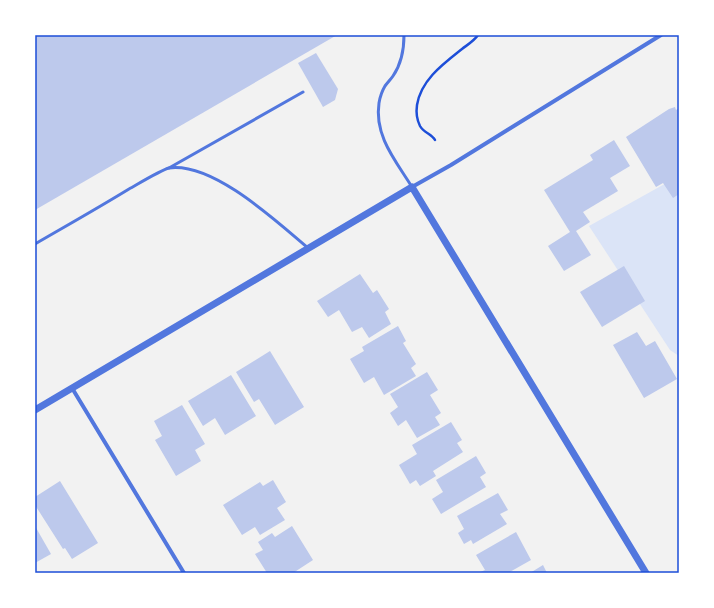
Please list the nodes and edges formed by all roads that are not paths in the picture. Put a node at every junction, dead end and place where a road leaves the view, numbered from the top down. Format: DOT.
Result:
graph roads {
  1 [pos="404,35"];
  2 [pos="661,35"];
  3 [pos="303,92"];
  4 [pos="169,168"];
  5 [pos="412,187"];
  6 [pos="35,244"];
  7 [pos="308,248"];
  8 [pos="72,388"];
  9 [pos="35,410"];
  10 [pos="184,573"];
  11 [pos="646,573"];
  1 -- 5 [label="lane"];
  2 -- 5 [label="street"];
  3 -- 4 [label="lane"];
  4 -- 6 [label="lane"];
  4 -- 7 [label="lane"];
  5 -- 7 [label="street"];
  5 -- 11 [label="street"];
  7 -- 8 [label="street"];
  8 -- 9 [label="street"];
  8 -- 10 [label="street"];
}
